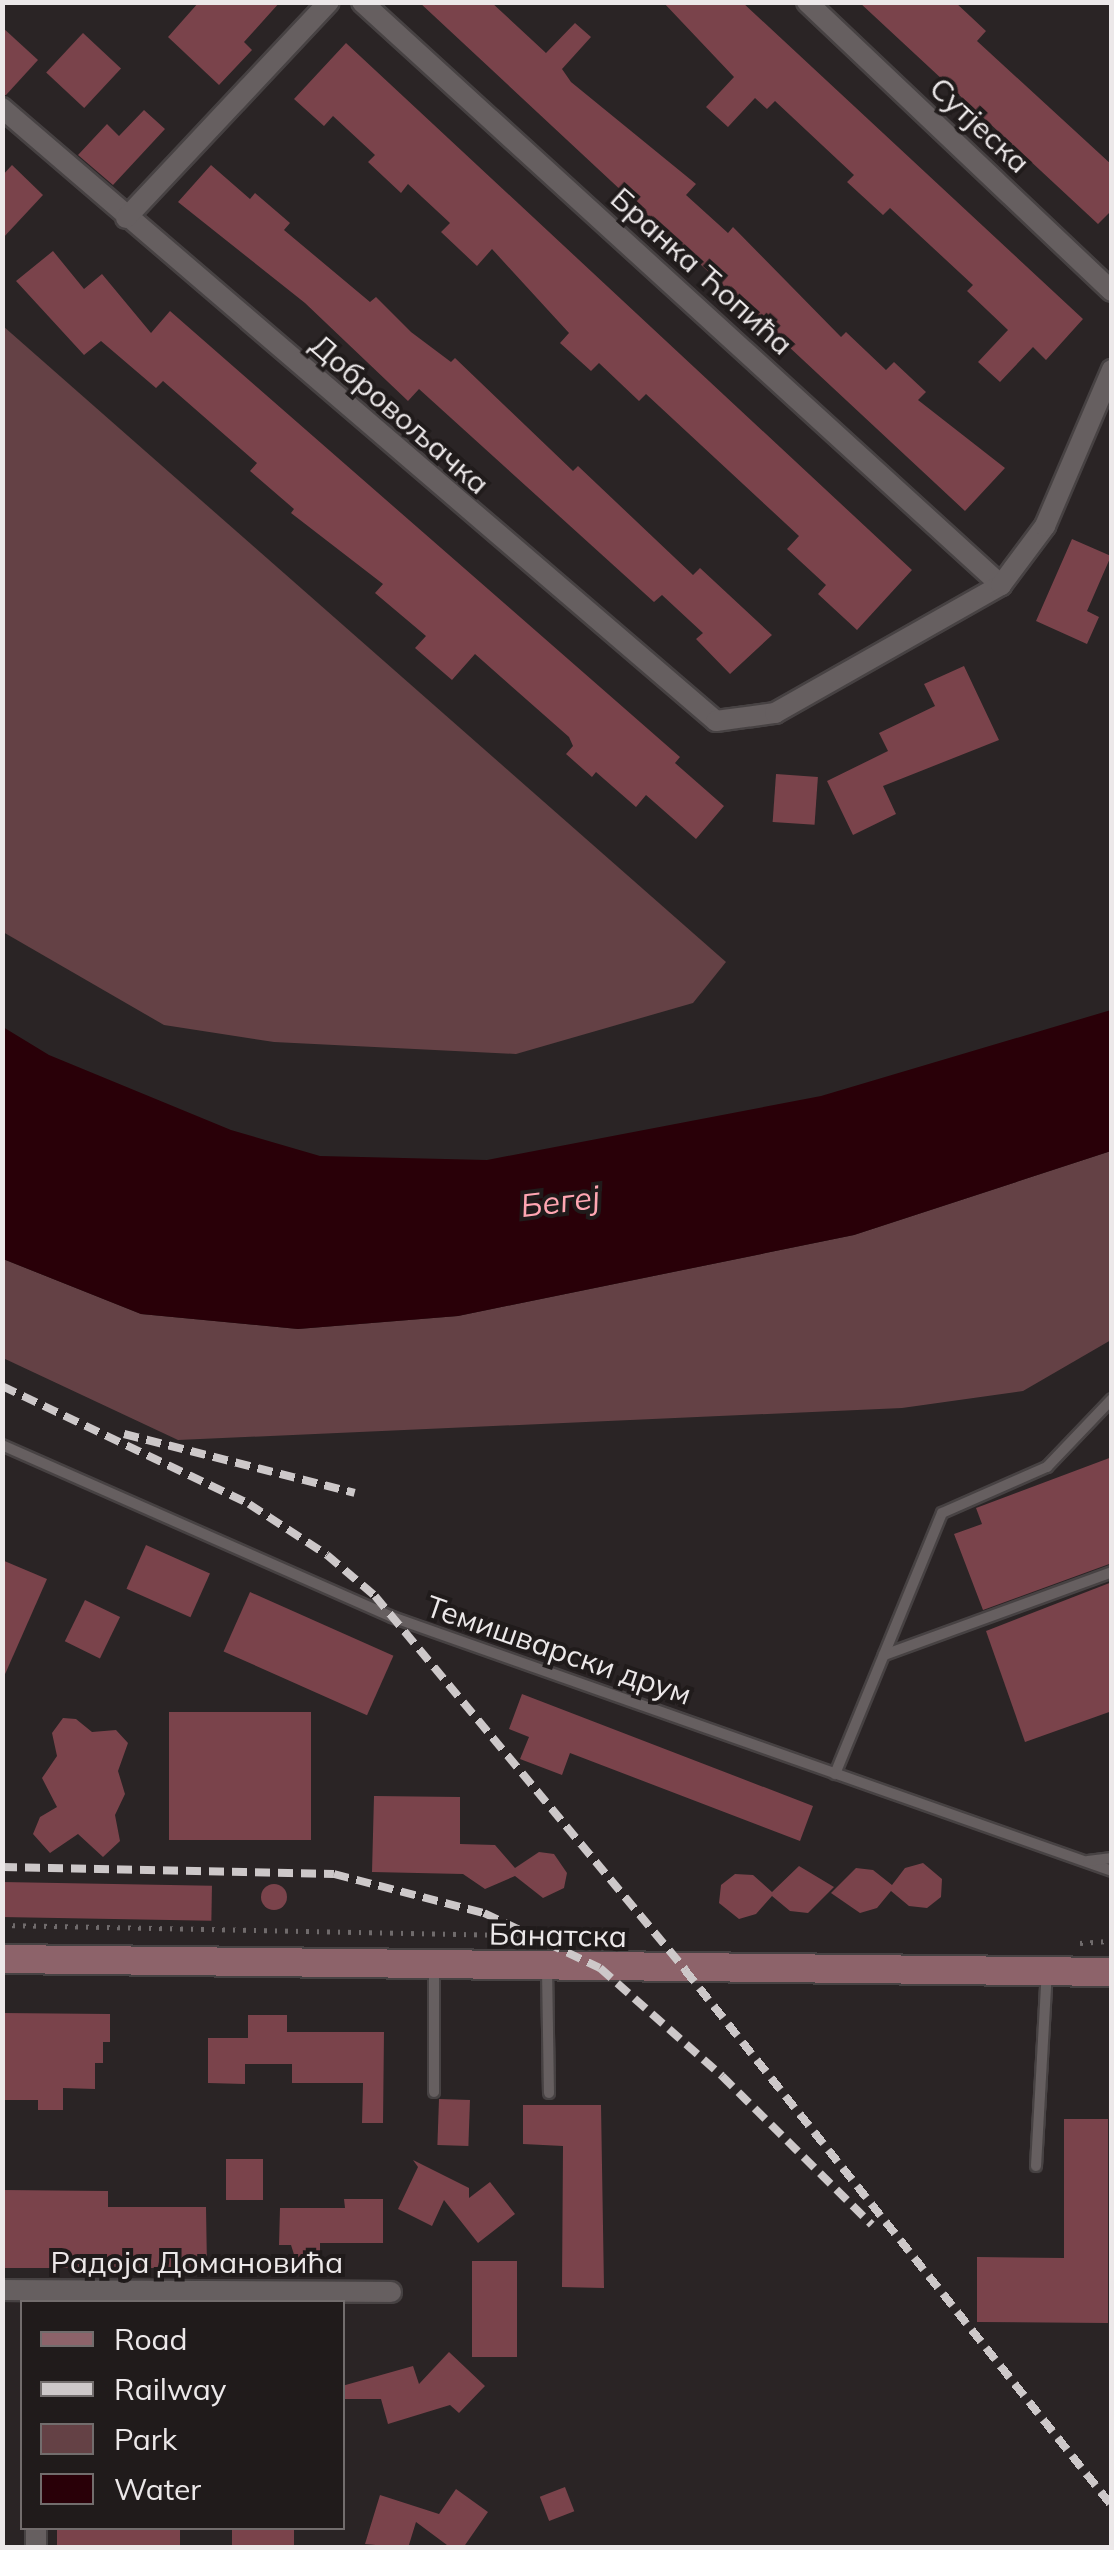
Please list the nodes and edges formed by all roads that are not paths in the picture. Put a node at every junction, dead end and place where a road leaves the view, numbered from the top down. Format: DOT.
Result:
graph roads {
  1 [pos="329,2"];
  2 [pos="362,2"];
  3 [pos="807,2"];
  4 [pos="2,108"];
  5 [pos="126,218"];
  6 [pos="1112,291"];
  7 [pos="1112,370"];
  8 [pos="1001,585"];
  9 [pos="1112,1399"];
  10 [pos="2,1446"];
  11 [pos="1112,1572"];
  12 [pos="884,1655"];
  13 [pos="835,1774"];
  14 [pos="1112,1858"];
  15 [pos="1082,1861"];
  16 [pos="1112,1871"];
  17 [pos="2,1959"];
  18 [pos="434,1966"];
  19 [pos="548,1967"];
  20 [pos="1047,1971"];
  21 [pos="1112,1972"];
  22 [pos="434,2092"];
  23 [pos="550,2093"];
  24 [pos="1036,2166"];
  25 [pos="2,2290"];
  26 [pos="391,2292"];
  27 [pos="41,2297"];
  1 -- 5 [label="street"];
  2 -- 8 [label="street, Бранка Ћопића"];
  3 -- 6 [label="street, Сутјеска"];
  4 -- 5 [label="street, Добровољачка"];
  5 -- 8 [label="street, Добровољачка"];
  7 -- 8 [label="street"];
  9 -- 12 [label="lane"];
  10 -- 13 [label="lane, Темишварски друм"];
  11 -- 12 [label="lane"];
  12 -- 13 [label="lane"];
  13 -- 15 [label="lane, Темишварски друм"];
  14 -- 15 [label="lane"];
  15 -- 16 [label="lane, Темишварски друм"];
  17 -- 18 [label="main road, Банатска"];
  18 -- 19 [label="main road, Банатска"];
  18 -- 22 [label="lane"];
  19 -- 20 [label="main road, Банатска"];
  19 -- 23 [label="lane"];
  20 -- 21 [label="main road, Банатска"];
  20 -- 24 [label="lane"];
  25 -- 27 [label="street, Радоја Домановића"];
  26 -- 27 [label="street, Радоја Домановића"];
}
